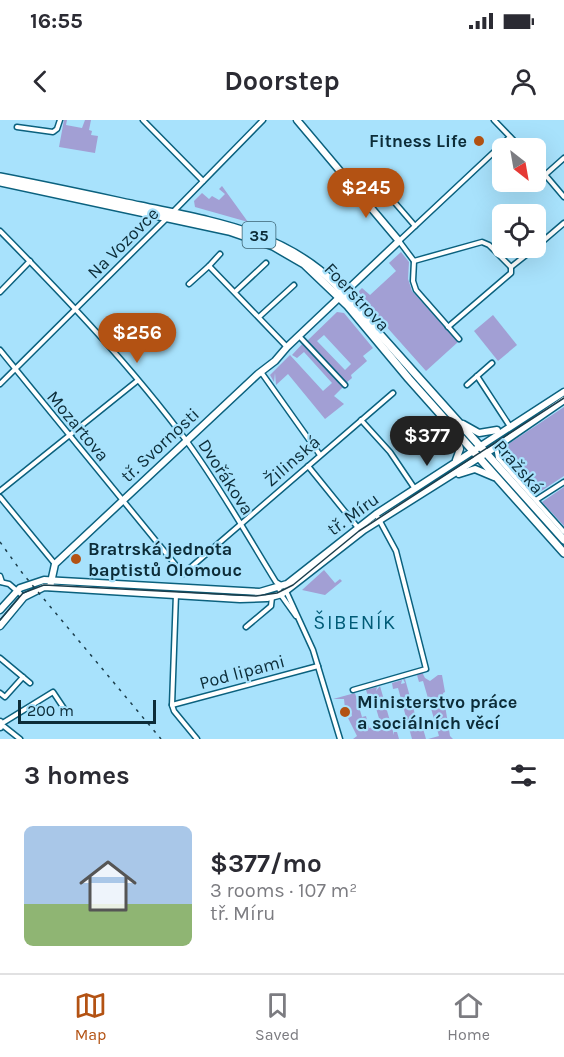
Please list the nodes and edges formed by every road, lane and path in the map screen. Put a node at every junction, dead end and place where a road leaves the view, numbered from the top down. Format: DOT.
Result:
graph roads {
  1 [pos="60,120"];
  2 [pos="143,120"];
  3 [pos="263,120"];
  4 [pos="297,120"];
  5 [pos="496,120"];
  6 [pos="17,127"];
  7 [pos="510,137"];
  8 [pos="564,158"];
  9 [pos="546,174"];
  10 [pos="546,176"];
  11 [pos="0,177"];
  12 [pos="203,181"];
  13 [pos="0,182"];
  14 [pos="377,182"];
  15 [pos="564,197"];
  16 [pos="170,215"];
  17 [pos="564,224"];
  18 [pos="415,226"];
  19 [pos="0,231"];
  20 [pos="546,238"];
  21 [pos="399,241"];
  22 [pos="220,254"];
  23 [pos="521,258"];
  24 [pos="30,261"];
  25 [pos="414,261"];
  26 [pos="266,263"];
  27 [pos="209,266"];
  28 [pos="510,267"];
  29 [pos="189,284"];
  30 [pos="294,285"];
  31 [pos="0,291"];
  32 [pos="234,292"];
  33 [pos="342,295"];
  34 [pos="76,308"];
  35 [pos="259,317"];
  36 [pos="448,327"];
  37 [pos="299,336"];
  38 [pos="459,339"];
  39 [pos="287,346"];
  40 [pos="0,350"];
  41 [pos="492,363"];
  42 [pos="15,370"];
  43 [pos="261,372"];
  44 [pos="477,376"];
  45 [pos="137,381"];
  46 [pos="0,384"];
  47 [pos="345,385"];
  48 [pos="468,385"];
  49 [pos="564,392"];
  50 [pos="393,393"];
  51 [pos="564,400"];
  52 [pos="456,418"];
  53 [pos="447,421"];
  54 [pos="362,422"];
  55 [pos="509,425"];
  56 [pos="69,435"];
  57 [pos="186,441"];
  58 [pos="496,447"];
  59 [pos="478,450"];
  60 [pos="320,455"];
  61 [pos="453,464"];
  62 [pos="308,466"];
  63 [pos="564,482"];
  64 [pos="502,484"];
  65 [pos="415,489"];
  66 [pos="0,491"];
  67 [pos="422,494"];
  68 [pos="0,497"];
  69 [pos="536,500"];
  70 [pos="123,501"];
  71 [pos="378,517"];
  72 [pos="242,524"];
  73 [pos="359,530"];
  74 [pos="564,532"];
  75 [pos="564,540"];
  76 [pos="564,553"];
  77 [pos="55,564"];
  78 [pos="183,574"];
  79 [pos="0,576"];
  80 [pos="1,582"];
  81 [pos="50,583"];
  82 [pos="281,589"];
  83 [pos="17,591"];
  84 [pos="176,594"];
  85 [pos="24,597"];
  86 [pos="272,597"];
  87 [pos="0,610"];
  88 [pos="0,626"];
  89 [pos="246,627"];
  90 [pos="0,658"];
  91 [pos="318,666"];
  92 [pos="23,677"];
  93 [pos="30,683"];
  94 [pos="353,690"];
  95 [pos="0,693"];
  96 [pos="172,705"];
  97 [pos="65,710"];
  98 [pos="0,724"];
  99 [pos="20,739"];
  100 [pos="198,739"];
  101 [pos="340,739"];
  1 -- 6 [label="street"];
  2 -- 12 [label="street"];
  3 -- 12 [label="street, Na Vozovce"];
  4 -- 21 [label="main road"];
  5 -- 7 [label="street"];
  7 -- 18 [label="street, tř. Svornosti"];
  8 -- 9 [label="street"];
  10 -- 15 [label="street"];
  11 -- 16 [label="main road, Foerstrova / 35"];
  12 -- 16 [label="street, Na Vozovce"];
  13 -- 16 [label="main road, Foerstrova / 35"];
  14 -- 18 [label="street"];
  16 -- 33 [label="main road, Foerstrova / 35"];
  16 -- 34 [label="street, Na Vozovce"];
  17 -- 20 [label="street"];
  18 -- 21 [label="street, tř. Svornosti"];
  19 -- 24 [label="street, Dvořákova"];
  21 -- 25 [label="street"];
  21 -- 33 [label="main road, tř. Svornosti"];
  22 -- 27 [label="street"];
  23 -- 28 [label="street"];
  24 -- 31 [label="street"];
  24 -- 34 [label="street, Dvořákova"];
  25 -- 28 [label="street"];
  25 -- 36 [label="street"];
  26 -- 32 [label="street"];
  27 -- 29 [label="street"];
  27 -- 32 [label="street"];
  28 -- 36 [label="street"];
  30 -- 35 [label="street"];
  32 -- 35 [label="street"];
  33 -- 37 [label="main road, tř. Svornosti"];
  33 -- 52 [label="main road, Foerstrova / 35"];
  33 -- 53 [label="main road, Foerstrova / 35"];
  34 -- 42 [label="street, Na Vozovce"];
  34 -- 45 [label="street, Dvořákova"];
  35 -- 39 [label="street"];
  36 -- 38 [label="street"];
  37 -- 39 [label="main road, tř. Svornosti"];
  37 -- 47 [label="street"];
  39 -- 43 [label="main road, tř. Svornosti"];
  40 -- 42 [label="street, Mozartova"];
  41 -- 44 [label="street"];
  42 -- 46 [label="street, Na Vozovce"];
  42 -- 56 [label="street, Mozartova"];
  43 -- 57 [label="main road, tř. Svornosti"];
  43 -- 60 [label="street"];
  44 -- 48 [label="street"];
  44 -- 55 [label="street"];
  45 -- 56 [label="street"];
  45 -- 57 [label="street, Dvořákova"];
  49 -- 55 [label="main road, tř. Míru"];
  50 -- 54 [label="street, Žilinská"];
  51 -- 58 [label="main road, tř. Míru"];
  52 -- 55 [label="main road"];
  52 -- 59 [label="main road, Foerstrova / 35"];
  53 -- 59 [label="main road, Foerstrova / 35"];
  53 -- 61 [label="main road"];
  54 -- 60 [label="street, Žilinská"];
  54 -- 65 [label="street"];
  55 -- 59 [label="main road, tř. Míru"];
  56 -- 66 [label="street"];
  56 -- 70 [label="street, Mozartova"];
  57 -- 70 [label="main road, tř. Svornosti"];
  57 -- 72 [label="street, Dvořákova"];
  58 -- 59 [label="main road, tř. Míru"];
  58 -- 69 [label="street, Pražská"];
  59 -- 61 [label="main road, tř. Míru"];
  59 -- 64 [label="main road, Pražská / 35"];
  59 -- 67 [label="main road, tř. Míru"];
  59 -- 75 [label="main road, Pražská / 35"];
  60 -- 62 [label="street, Žilinská"];
  61 -- 65 [label="main road, tř. Míru"];
  62 -- 72 [label="street, Žilinská"];
  62 -- 73 [label="street"];
  63 -- 69 [label="street"];
  64 -- 67 [label="main road"];
  64 -- 76 [label="main road, Pražská / 35"];
  65 -- 71 [label="main road, tř. Míru"];
  67 -- 71 [label="main road, tř. Míru"];
  68 -- 77 [label="street"];
  69 -- 74 [label="street, Pražská"];
  70 -- 77 [label="main road, tř. Svornosti"];
  70 -- 78 [label="street, Mozartova"];
  71 -- 73 [label="main road, tř. Míru"];
  71 -- 94 [label="street"];
  72 -- 78 [label="street, Žilinská"];
  72 -- 82 [label="street, Dvořákova"];
  73 -- 82 [label="main road, tř. Míru"];
  77 -- 81 [label="main road, tř. Svornosti"];
  79 -- 80 [label="street"];
  80 -- 83 [label="street"];
  81 -- 82 [label="main road"];
  81 -- 83 [label="main road"];
  81 -- 84 [label="main road"];
  81 -- 85 [label="main road"];
  82 -- 86 [label="main road"];
  82 -- 91 [label="street, Dvořákova"];
  83 -- 85 [label="street"];
  83 -- 87 [label="main road"];
  84 -- 86 [label="main road"];
  84 -- 96 [label="street"];
  85 -- 88 [label="main road"];
  86 -- 89 [label="street"];
  90 -- 92 [label="street"];
  91 -- 96 [label="street, Pod lipami"];
  91 -- 101 [label="street, Dvořákova"];
  92 -- 93 [label="street"];
  92 -- 95 [label="street"];
  96 -- 100 [label="street"];
  97 -- 98 [label="street"];
  98 -- 99 [label="street"];
}
